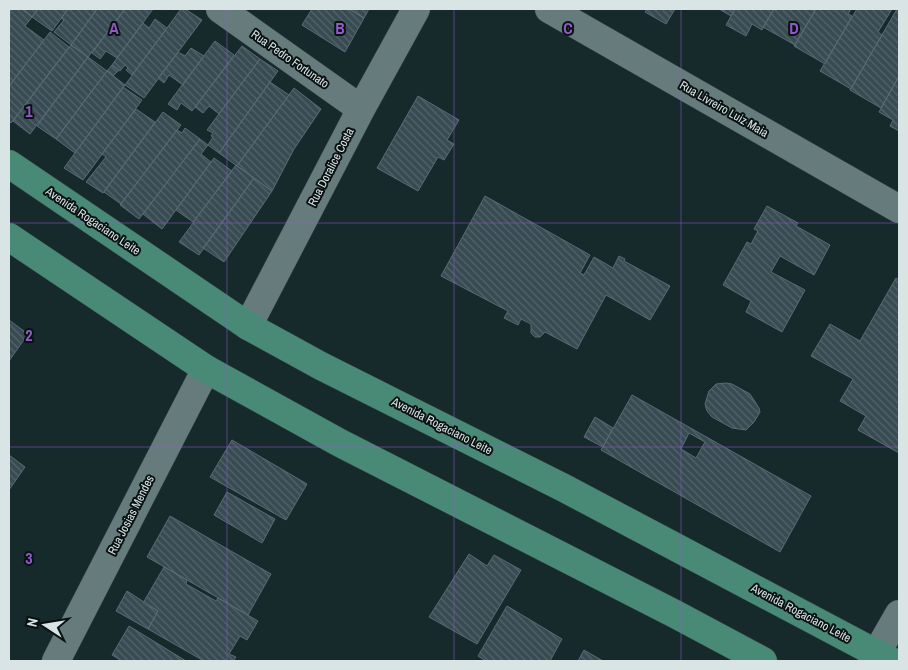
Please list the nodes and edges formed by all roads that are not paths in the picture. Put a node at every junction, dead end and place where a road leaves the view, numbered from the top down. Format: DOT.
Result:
graph roads {
  1 [pos="220,9"];
  2 [pos="416,9"];
  3 [pos="550,9"];
  4 [pos="361,109"];
  5 [pos="9,164"];
  6 [pos="899,209"];
  7 [pos="9,237"];
  8 [pos="248,326"];
  9 [pos="206,369"];
  10 [pos="899,614"];
  11 [pos="880,659"];
  12 [pos="56,661"];
  13 [pos="763,661"];
  1 -- 4 [label="street, Rua Pedro Fortunato"];
  2 -- 4 [label="street, Rua Doralice Costa"];
  3 -- 6 [label="street, Rua Livreiro Luiz Maia"];
  4 -- 8 [label="street, Rua Doralice Costa"];
  5 -- 8 [label="main road, Avenida Rogaciano Leite"];
  7 -- 9 [label="main road"];
  8 -- 11 [label="main road, Avenida Rogaciano Leite"];
  9 -- 12 [label="street, Rua Josias Mendes"];
  9 -- 13 [label="main road"];
  10 -- 11 [label="street"];
}
